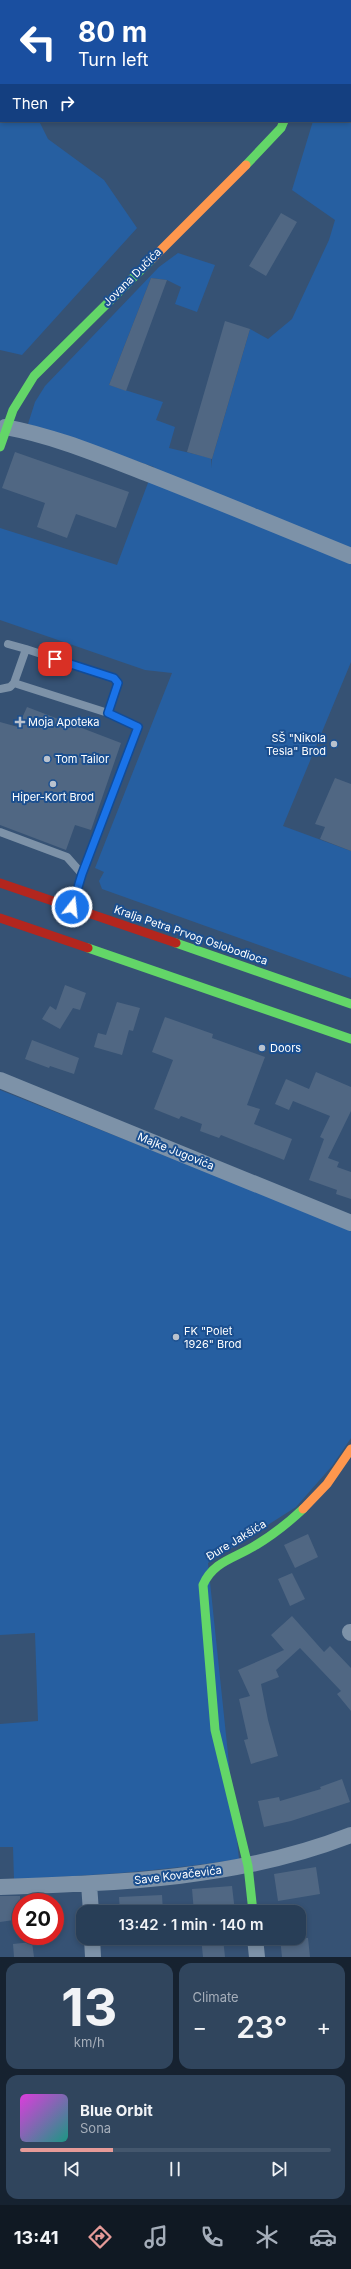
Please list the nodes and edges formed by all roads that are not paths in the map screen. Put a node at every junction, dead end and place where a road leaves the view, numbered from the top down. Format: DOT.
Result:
graph roads {
  1 [pos="284,122"];
  2 [pos="5,426"];
  3 [pos="0,447"];
  4 [pos="351,556"];
  5 [pos="8,644"];
  6 [pos="26,649"];
  7 [pos="14,683"];
  8 [pos="0,690"];
  9 [pos="108,713"];
  10 [pos="0,832"];
  11 [pos="82,874"];
  12 [pos="0,883"];
  13 [pos="72,907"];
  14 [pos="0,918"];
  15 [pos="351,1004"];
  16 [pos="351,1039"];
  17 [pos="0,1080"];
  18 [pos="351,1222"];
  19 [pos="351,1449"];
  20 [pos="351,1835"];
  21 [pos="248,1866"];
  22 [pos="89,1884"];
  23 [pos="0,1887"];
  24 [pos="90,1905"];
  25 [pos="252,1905"];
  26 [pos="92,1945"];
  27 [pos="256,1945"];
  28 [pos="93,1957"];
  29 [pos="257,1957"];
  1 -- 2 [label="street, Jovana Dučića"];
  2 -- 3 [label="street, Jovana Dučića"];
  2 -- 4 [label="street"];
  5 -- 6 [label="lane"];
  6 -- 7 [label="lane"];
  6 -- 9 [label="lane"];
  7 -- 8 [label="lane"];
  7 -- 9 [label="lane"];
  9 -- 11 [label="lane"];
  10 -- 11 [label="lane"];
  11 -- 13 [label="lane"];
  12 -- 13 [label="street, Kralja Petra Prvog Oslobodioca"];
  13 -- 15 [label="street, Kralja Petra Prvog Oslobodioca"];
  14 -- 16 [label="street"];
  17 -- 18 [label="street, Majke Jugovića"];
  19 -- 21 [label="street, Đure Jakšića"];
  20 -- 21 [label="street, Save Kovačevića"];
  21 -- 22 [label="street, Save Kovačevića"];
  21 -- 25 [label="street, Đure Jakšića"];
  22 -- 23 [label="street, Save Kovačevića"];
  22 -- 24 [label="street"];
  26 -- 28 [label="street"];
  27 -- 29 [label="street"];
}
